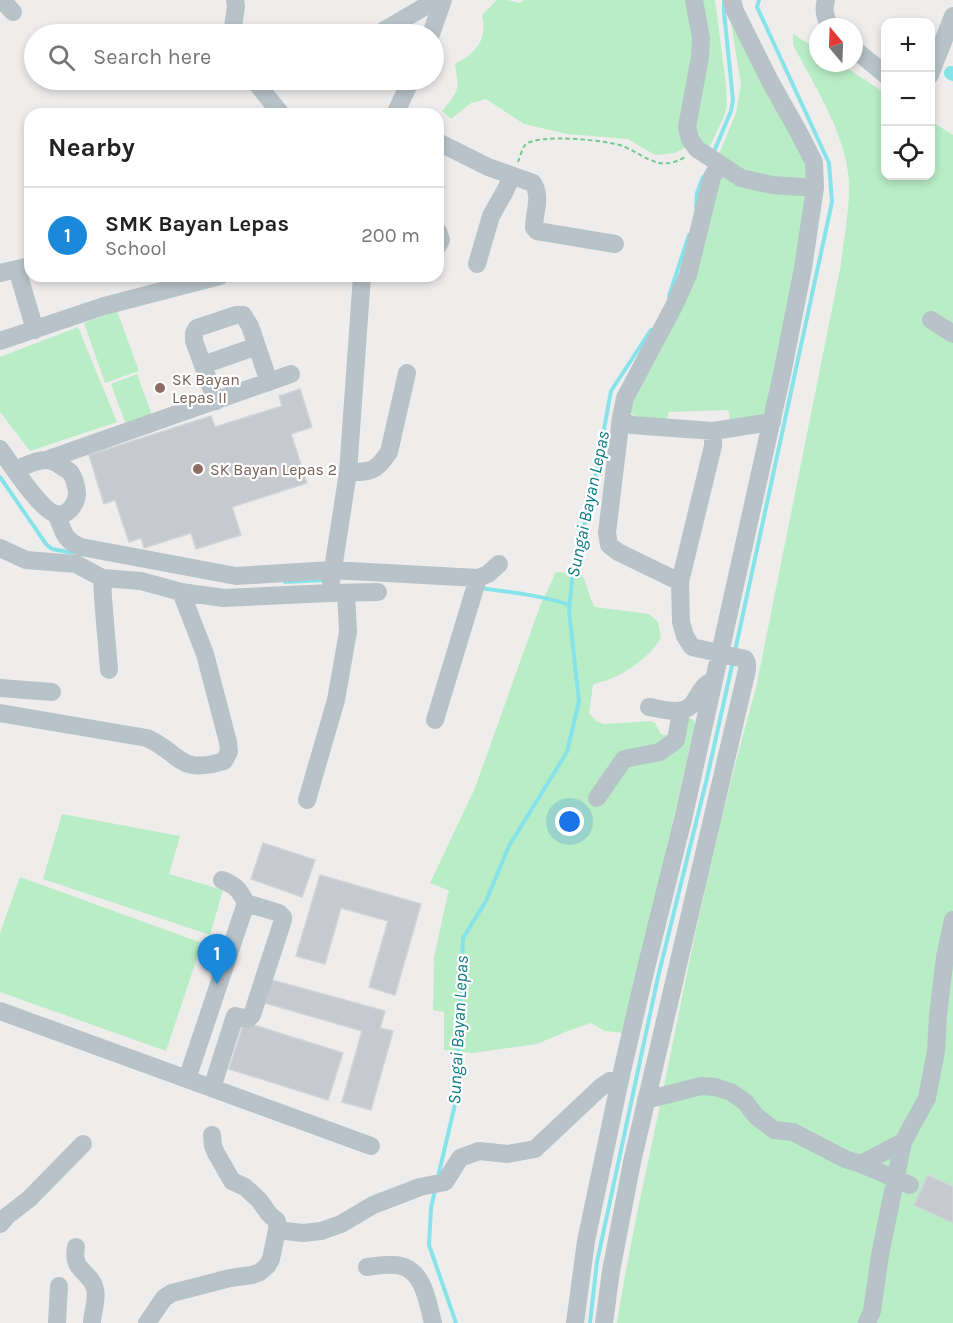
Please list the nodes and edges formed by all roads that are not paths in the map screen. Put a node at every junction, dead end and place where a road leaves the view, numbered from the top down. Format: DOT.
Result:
graph roads {
  1 [pos="235,0"];
  2 [pos="436,0"];
  3 [pos="443,0"];
  4 [pos="694,0"];
  5 [pos="732,0"];
  6 [pos="826,0"];
  7 [pos="408,15"];
  8 [pos="953,16"];
  9 [pos="826,18"];
  10 [pos="233,24"];
  11 [pos="394,24"];
  12 [pos="424,24"];
  13 [pos="435,24"];
  14 [pos="863,57"];
  15 [pos="881,72"];
  16 [pos="931,72"];
  17 [pos="262,90"];
  18 [pos="406,90"];
  19 [pos="276,108"];
  20 [pos="398,108"];
  21 [pos="444,145"];
  22 [pos="708,156"];
  23 [pos="512,176"];
  24 [pos="815,188"];
  25 [pos="615,244"];
  26 [pos="477,264"];
  27 [pos="16,269"];
  28 [pos="197,282"];
  29 [pos="362,282"];
  30 [pos="931,320"];
  31 [pos="35,330"];
  32 [pos="953,334"];
  33 [pos="0,342"];
  34 [pos="257,346"];
  35 [pos="203,365"];
  36 [pos="291,374"];
  37 [pos="407,374"];
  38 [pos="269,382"];
  39 [pos="216,401"];
  40 [pos="621,417"];
  41 [pos="772,422"];
  42 [pos="713,431"];
  43 [pos="0,448"];
  44 [pos="49,459"];
  45 [pos="15,470"];
  46 [pos="348,472"];
  47 [pos="56,514"];
  48 [pos="0,548"];
  49 [pos="79,555"];
  50 [pos="499,564"];
  51 [pos="102,578"];
  52 [pos="680,582"];
  53 [pos="334,583"];
  54 [pos="475,586"];
  55 [pos="181,592"];
  56 [pos="378,592"];
  57 [pos="728,654"];
  58 [pos="109,670"];
  59 [pos="713,683"];
  60 [pos="0,688"];
  61 [pos="52,692"];
  62 [pos="649,707"];
  63 [pos="681,712"];
  64 [pos="0,713"];
  65 [pos="435,720"];
  66 [pos="597,798"];
  67 [pos="307,800"];
  68 [pos="222,880"];
  69 [pos="246,903"];
  70 [pos="953,920"];
  71 [pos="211,1008"];
  72 [pos="0,1011"];
  73 [pos="235,1016"];
  74 [pos="187,1079"];
  75 [pos="620,1080"];
  76 [pos="212,1088"];
  77 [pos="646,1100"];
  78 [pos="212,1135"];
  79 [pos="903,1142"];
  80 [pos="82,1144"];
  81 [pos="371,1146"];
  82 [pos="861,1164"];
  83 [pos="903,1182"];
  84 [pos="0,1224"];
  85 [pos="278,1230"];
  86 [pos="76,1247"];
  87 [pos="367,1267"];
  88 [pos="59,1286"];
  89 [pos="156,1321"];
  90 [pos="57,1323"];
  91 [pos="92,1323"];
  92 [pos="433,1323"];
  93 [pos="575,1323"];
  94 [pos="604,1323"];
  95 [pos="867,1323"];
  1 -- 10 [label="street"];
  2 -- 7 [label="street"];
  3 -- 13 [label="street"];
  4 -- 22 [label="street"];
  5 -- 24 [label="street"];
  6 -- 9 [label="street"];
  7 -- 11 [label="street"];
  7 -- 12 [label="street"];
  8 -- 16 [label="street"];
  14 -- 15 [label="street"];
  17 -- 19 [label="street"];
  18 -- 20 [label="street"];
  21 -- 23 [label="street"];
  22 -- 24 [label="street"];
  22 -- 40 [label="street"];
  23 -- 25 [label="street"];
  23 -- 26 [label="street"];
  24 -- 41 [label="street"];
  27 -- 31 [label="street"];
  28 -- 31 [label="street"];
  29 -- 46 [label="street"];
  30 -- 32 [label="street"];
  31 -- 33 [label="street"];
  34 -- 35 [label="street"];
  34 -- 35 [label="street"];
  34 -- 38 [label="street"];
  35 -- 39 [label="street"];
  36 -- 38 [label="street"];
  37 -- 46 [label="street"];
  38 -- 39 [label="street"];
  39 -- 44 [label="street"];
  40 -- 42 [label="street"];
  40 -- 52 [label="street"];
  41 -- 42 [label="street"];
  41 -- 57 [label="street"];
  42 -- 52 [label="street"];
  43 -- 45 [label="street"];
  44 -- 45 [label="street"];
  44 -- 47 [label="street"];
  45 -- 47 [label="street"];
  46 -- 53 [label="street"];
  47 -- 49 [label="street"];
  48 -- 49 [label="street"];
  49 -- 51 [label="street"];
  49 -- 53 [label="street"];
  50 -- 54 [label="street"];
  51 -- 55 [label="street"];
  51 -- 58 [label="street"];
  52 -- 57 [label="street"];
  53 -- 54 [label="street"];
  53 -- 55 [label="street"];
  53 -- 56 [label="street"];
  53 -- 67 [label="street"];
  54 -- 65 [label="street"];
  55 -- 64 [label="street"];
  57 -- 59 [label="street"];
  57 -- 77 [label="street"];
  59 -- 63 [label="street"];
  59 -- 75 [label="street"];
  60 -- 61 [label="street"];
  62 -- 63 [label="street"];
  63 -- 66 [label="street"];
  68 -- 69 [label="street"];
  69 -- 71 [label="street"];
  69 -- 73 [label="street"];
  70 -- 79 [label="street"];
  71 -- 73 [label="street"];
  71 -- 74 [label="street"];
  72 -- 74 [label="street"];
  73 -- 76 [label="street"];
  74 -- 76 [label="street"];
  75 -- 85 [label="street"];
  75 -- 93 [label="street"];
  76 -- 81 [label="street"];
  77 -- 82 [label="street"];
  77 -- 94 [label="street"];
  78 -- 85 [label="street"];
  79 -- 82 [label="street"];
  79 -- 83 [label="street"];
  80 -- 84 [label="street"];
  82 -- 83 [label="street"];
  83 -- 95 [label="street"];
  85 -- 89 [label="street"];
  86 -- 91 [label="street"];
  87 -- 92 [label="street"];
  88 -- 90 [label="street"];
}
